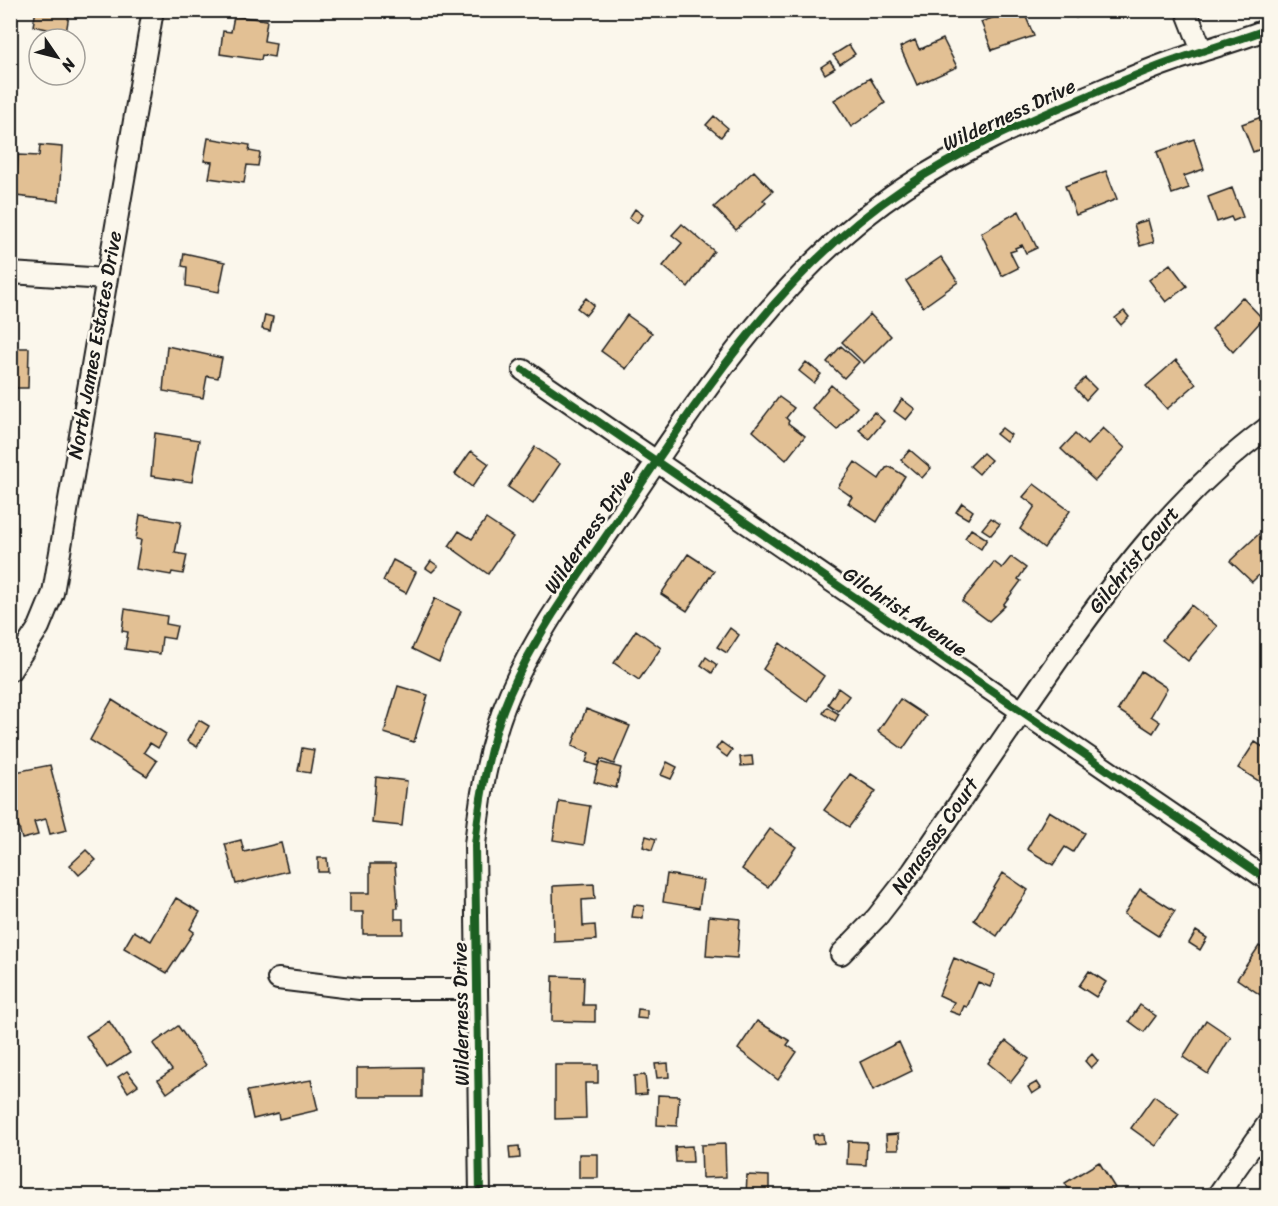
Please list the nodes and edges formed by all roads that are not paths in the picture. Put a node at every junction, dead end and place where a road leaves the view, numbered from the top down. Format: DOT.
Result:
graph roads {
  1 [pos="153,10"];
  2 [pos="1186,10"];
  3 [pos="1268,29"];
  4 [pos="1202,51"];
  5 [pos="10,273"];
  6 [pos="106,279"];
  7 [pos="523,370"];
  8 [pos="1268,427"];
  9 [pos="656,462"];
  10 [pos="11,670"];
  11 [pos="1021,712"];
  12 [pos="1268,880"];
  13 [pos="840,954"];
  14 [pos="278,979"];
  15 [pos="476,989"];
  16 [pos="1268,1124"];
  17 [pos="480,1196"];
  18 [pos="1217,1196"];
  1 -- 6 [label="street, North James Estates Drive"];
  2 -- 4 [label="street"];
  3 -- 4 [label="street, Wilderness Drive"];
  4 -- 9 [label="street, Wilderness Drive"];
  5 -- 6 [label="street"];
  6 -- 10 [label="street, North James Estates Drive"];
  7 -- 9 [label="street, Gilchrist Avenue"];
  8 -- 11 [label="street, Gilchrist Court"];
  9 -- 11 [label="street, Gilchrist Avenue"];
  9 -- 15 [label="street, Wilderness Drive"];
  11 -- 12 [label="street, Gilchrist Avenue"];
  11 -- 13 [label="street, Nanassas Court"];
  14 -- 15 [label="street"];
  15 -- 17 [label="street, Wilderness Drive"];
  16 -- 18 [label="street"];
}
